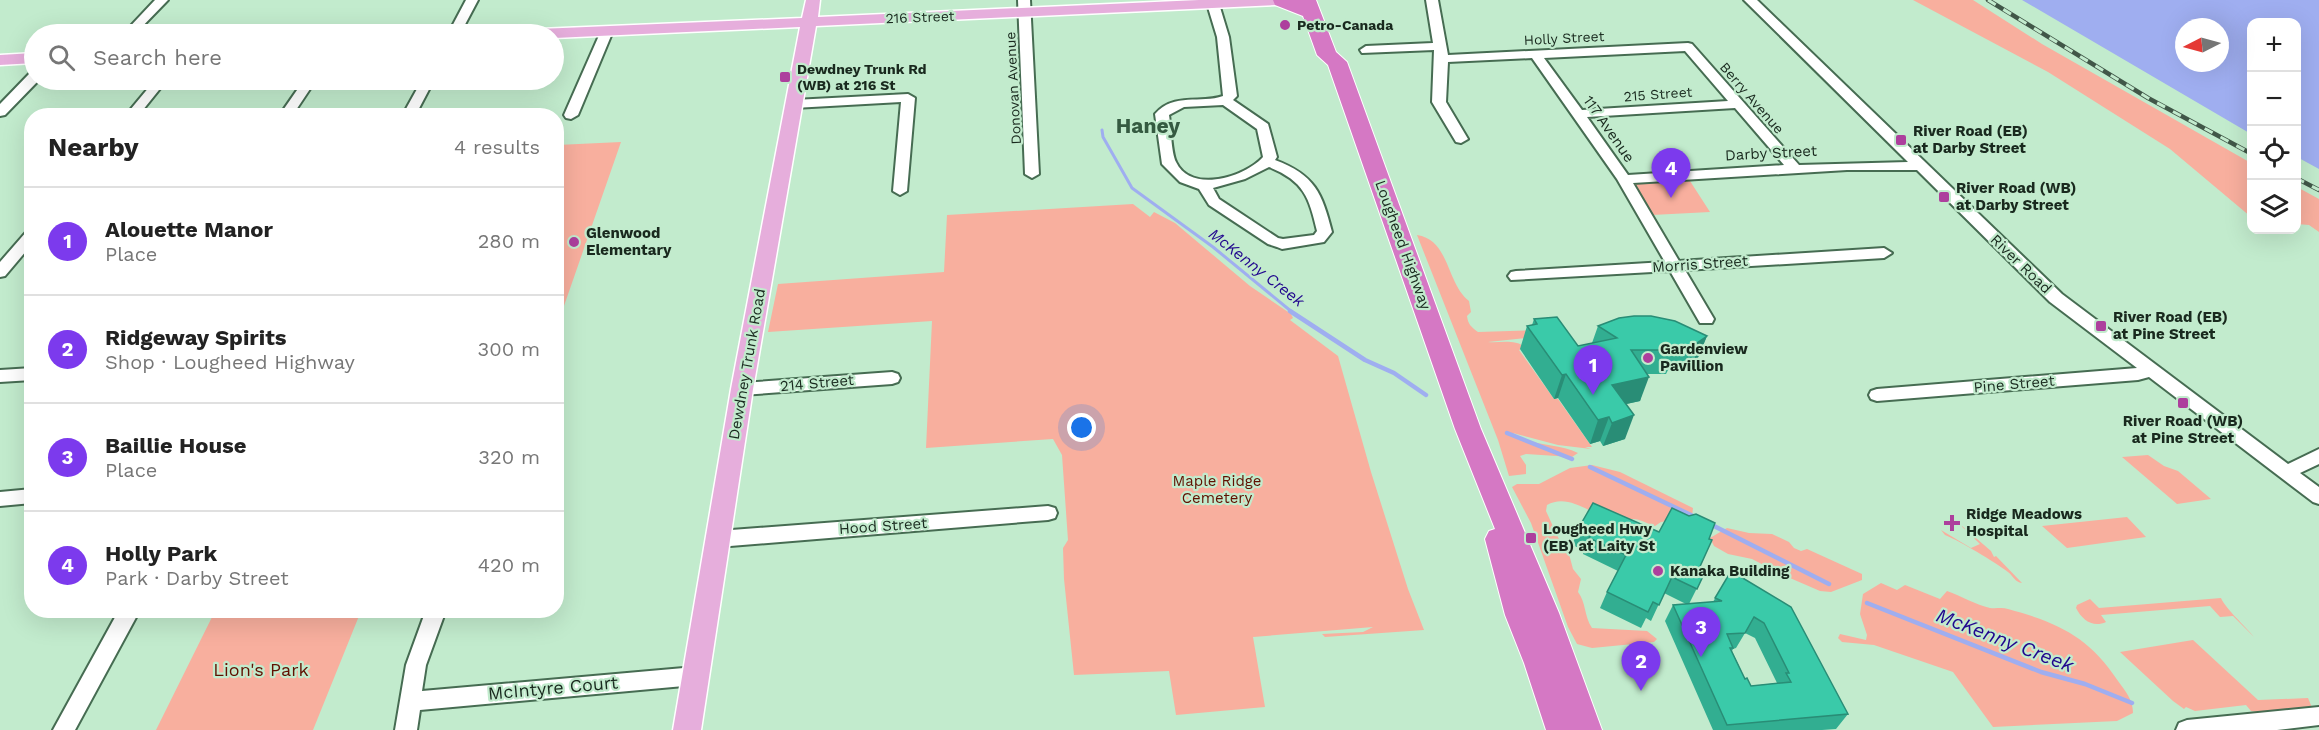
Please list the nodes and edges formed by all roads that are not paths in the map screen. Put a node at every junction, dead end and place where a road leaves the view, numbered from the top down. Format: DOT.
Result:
graph roads {
  1 [pos="162,0"];
  2 [pos="472,0"];
  3 [pos="813,0"];
  4 [pos="1432,0"];
  5 [pos="1750,0"];
  6 [pos="1281,1"];
  7 [pos="1311,3"];
  8 [pos="1213,4"];
  9 [pos="1024,6"];
  10 [pos="809,22"];
  11 [pos="139,24"];
  12 [pos="459,24"];
  13 [pos="607,31"];
  14 [pos="564,33"];
  15 [pos="1688,47"];
  16 [pos="1366,50"];
  17 [pos="1440,53"];
  18 [pos="1536,55"];
  19 [pos="24,59"];
  20 [pos="0,60"];
  21 [pos="24,87"];
  22 [pos="153,90"];
  23 [pos="303,90"];
  24 [pos="423,90"];
  25 [pos="1226,101"];
  26 [pos="794,104"];
  27 [pos="1738,104"];
  28 [pos="138,108"];
  29 [pos="291,108"];
  30 [pos="413,108"];
  31 [pos="0,112"];
  32 [pos="1578,114"];
  33 [pos="571,115"];
  34 [pos="1461,139"];
  35 [pos="1268,162"];
  36 [pos="1920,166"];
  37 [pos="1794,168"];
  38 [pos="1032,174"];
  39 [pos="1624,179"];
  40 [pos="1204,186"];
  41 [pos="900,191"];
  42 [pos="24,244"];
  43 [pos="1884,253"];
  44 [pos="1674,266"];
  45 [pos="0,272"];
  46 [pos="1516,276"];
  47 [pos="1706,319"];
  48 [pos="2150,370"];
  49 [pos="24,374"];
  50 [pos="0,376"];
  51 [pos="892,378"];
  52 [pos="742,389"];
  53 [pos="1877,395"];
  54 [pos="2319,456"];
  55 [pos="2287,472"];
  56 [pos="24,497"];
  57 [pos="2319,497"];
  58 [pos="0,499"];
  59 [pos="1048,513"];
  60 [pos="718,539"];
  61 [pos="126,618"];
  62 [pos="433,618"];
  63 [pos="696,676"];
  64 [pos="411,701"];
  65 [pos="2319,716"];
  66 [pos="1580,729"];
  67 [pos="64,730"];
  68 [pos="406,730"];
  69 [pos="687,730"];
  70 [pos="2187,730"];
  1 -- 11 [label="street"];
  2 -- 12 [label="street"];
  3 -- 10 [label="main road, Dewdney Trunk Road"];
  4 -- 17 [label="street"];
  5 -- 36 [label="street, River Road"];
  6 -- 7 [label="highway"];
  6 -- 8 [label="main road, 216 Street"];
  7 -- 66 [label="highway, Lougheed Highway"];
  8 -- 9 [label="main road, 216 Street"];
  8 -- 25 [label="street"];
  9 -- 10 [label="main road, 216 Street"];
  9 -- 38 [label="street, Donovan Avenue"];
  10 -- 13 [label="main road, 216 Street"];
  10 -- 26 [label="main road, Dewdney Trunk Road"];
  13 -- 14 [label="main road, 216 Street"];
  13 -- 33 [label="street"];
  15 -- 18 [label="street, Holly Street"];
  15 -- 27 [label="street, Berry Avenue"];
  16 -- 17 [label="street, Holly Street"];
  17 -- 18 [label="street, Holly Street"];
  17 -- 34 [label="street"];
  18 -- 32 [label="street, 117 Avenue"];
  19 -- 20 [label="main road"];
  21 -- 31 [label="street"];
  22 -- 28 [label="street"];
  23 -- 29 [label="street"];
  24 -- 30 [label="street"];
  25 -- 35 [label="street"];
  25 -- 40 [label="street"];
  26 -- 41 [label="street"];
  26 -- 52 [label="main road, Dewdney Trunk Road"];
  27 -- 32 [label="street, 215 Street"];
  27 -- 37 [label="street, Berry Avenue"];
  32 -- 39 [label="street, 117 Avenue"];
  35 -- 40 [label="street"];
  35 -- 40 [label="street"];
  36 -- 37 [label="street, Darby Street"];
  36 -- 48 [label="street, River Road"];
  37 -- 39 [label="street, Darby Street"];
  39 -- 44 [label="street, 117 Avenue"];
  42 -- 45 [label="street"];
  43 -- 44 [label="street, Morris Street"];
  44 -- 46 [label="street, Morris Street"];
  44 -- 47 [label="street, 117 Avenue"];
  48 -- 53 [label="street, Pine Street"];
  48 -- 55 [label="street, River Road"];
  49 -- 50 [label="street"];
  51 -- 52 [label="street, 214 Street"];
  52 -- 60 [label="main road, Dewdney Trunk Road"];
  54 -- 55 [label="street"];
  55 -- 57 [label="street, River Road"];
  56 -- 58 [label="street"];
  59 -- 60 [label="street, Hood Street"];
  60 -- 63 [label="main road, Dewdney Trunk Road"];
  61 -- 67 [label="street"];
  62 -- 64 [label="street"];
  63 -- 64 [label="street, McIntyre Court"];
  63 -- 69 [label="main road, Dewdney Trunk Road"];
  64 -- 68 [label="street"];
  65 -- 70 [label="street"];
}
